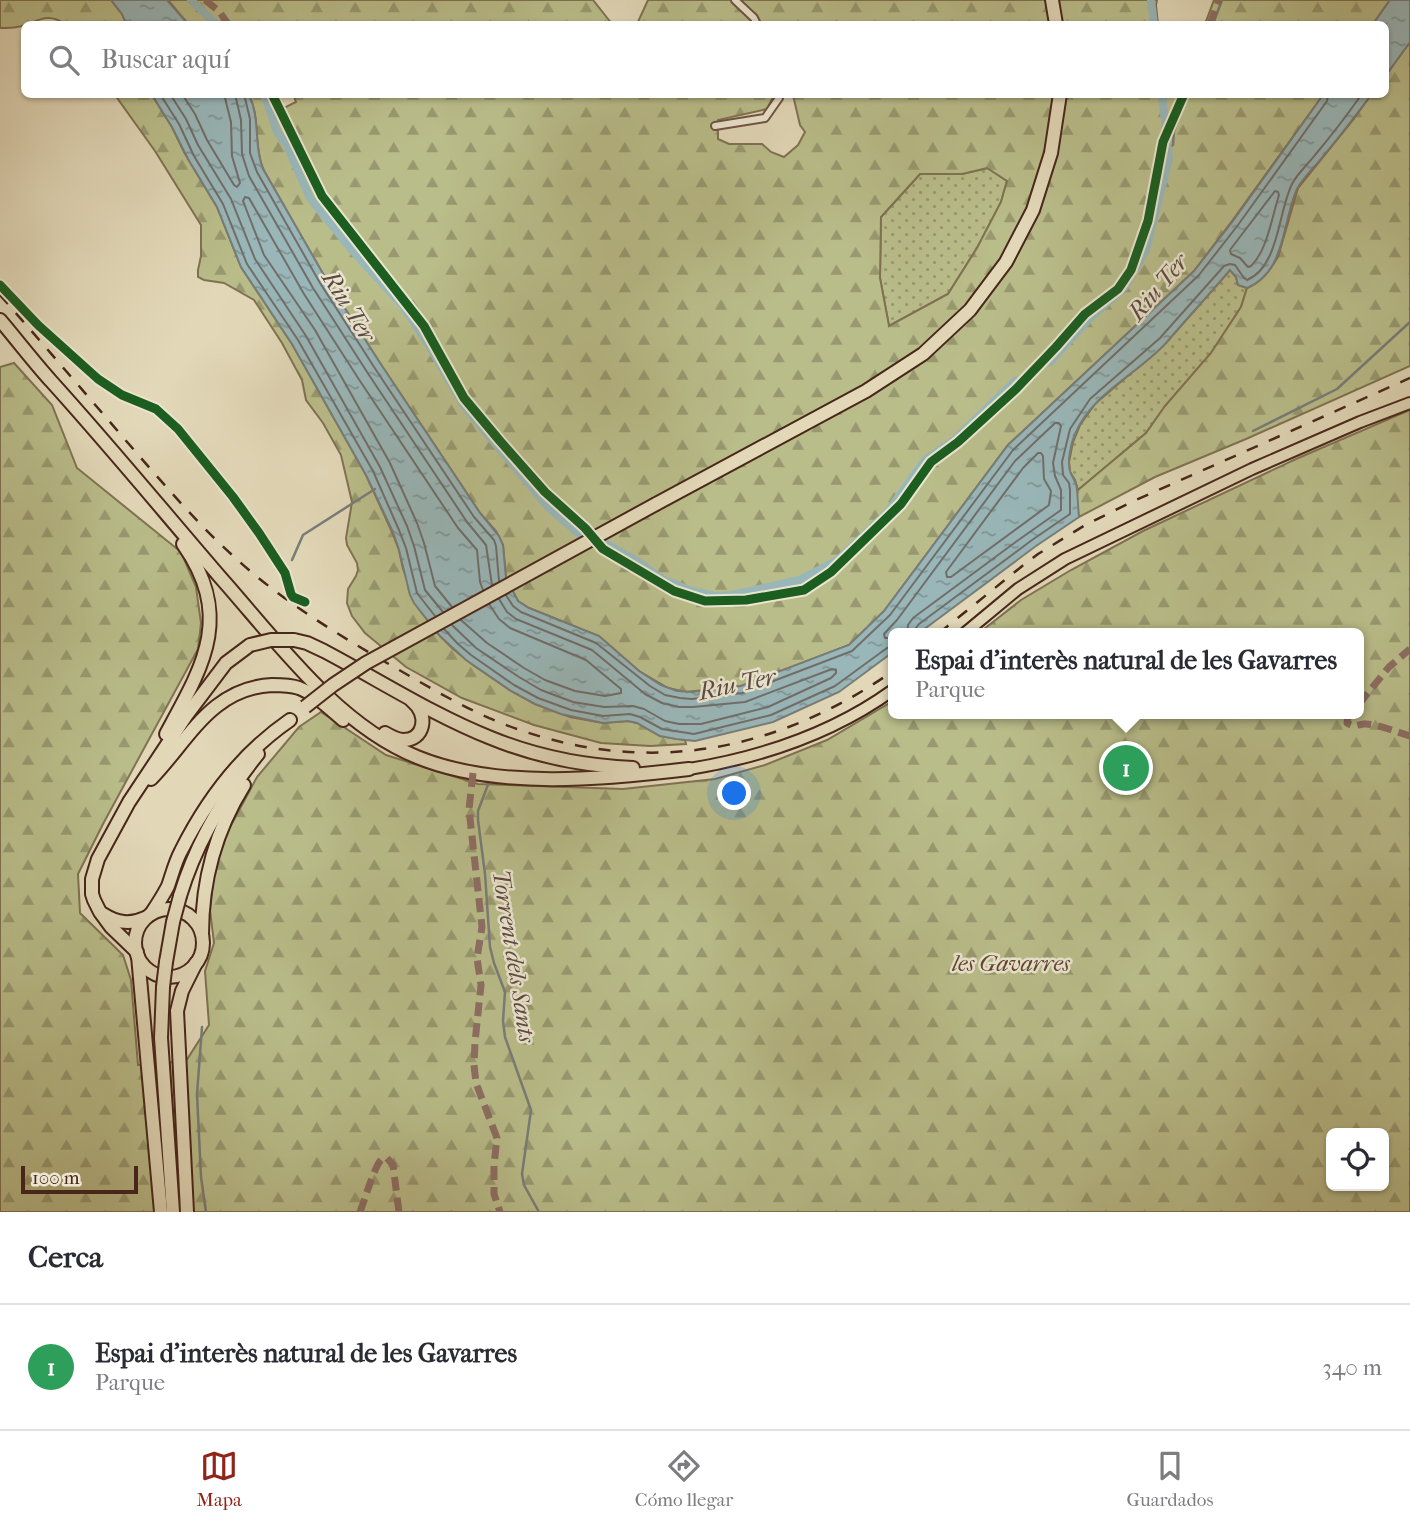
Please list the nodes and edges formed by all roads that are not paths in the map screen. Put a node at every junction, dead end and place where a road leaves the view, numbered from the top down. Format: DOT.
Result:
graph roads {
  1 [pos="735,0"];
  2 [pos="1052,0"];
  3 [pos="756,21"];
  4 [pos="1056,21"];
  5 [pos="778,98"];
  6 [pos="1059,98"];
  7 [pos="715,126"];
  8 [pos="0,285"];
  9 [pos="0,320"];
  10 [pos="1410,403"];
  11 [pos="143,487"];
  12 [pos="305,602"];
  13 [pos="971,628"];
  14 [pos="318,686"];
  15 [pos="397,691"];
  16 [pos="888,694"];
  17 [pos="290,720"];
  18 [pos="280,731"];
  19 [pos="393,746"];
  20 [pos="689,769"];
  21 [pos="144,779"];
  22 [pos="129,803"];
  23 [pos="100,912"];
  24 [pos="149,915"];
  25 [pos="202,934"];
  26 [pos="137,954"];
  27 [pos="196,964"];
  28 [pos="161,1212"];
  29 [pos="173,1212"];
  30 [pos="187,1212"];
  1 -- 3 [label="street"];
  2 -- 4 [label="highway"];
  5 -- 7 [label="street"];
  6 -- 17 [label="highway, bridge"];
  8 -- 12 [label="street"];
  9 -- 11 [label="highway"];
  10 -- 13 [label="main road"];
  11 -- 14 [label="highway"];
  11 -- 21 [label="highway"];
  14 -- 15 [label="highway"];
  14 -- 19 [label="highway"];
  15 -- 20 [label="highway"];
  15 -- 21 [label="highway, bridge"];
  16 -- 20 [label="main road"];
  17 -- 18 [label="highway"];
  17 -- 24 [label="highway"];
  18 -- 25 [label="highway"];
  18 -- 29 [label="highway, bridge"];
  19 -- 20 [label="highway"];
  19 -- 22 [label="highway"];
  21 -- 22 [label="highway"];
  22 -- 23 [label="highway"];
  23 -- 24 [label="highway"];
  23 -- 26 [label="highway"];
  24 -- 25 [label="highway"];
  24 -- 26 [label="highway"];
  25 -- 27 [label="highway"];
  26 -- 27 [label="highway"];
  26 -- 28 [label="highway"];
  27 -- 30 [label="highway"];
}
